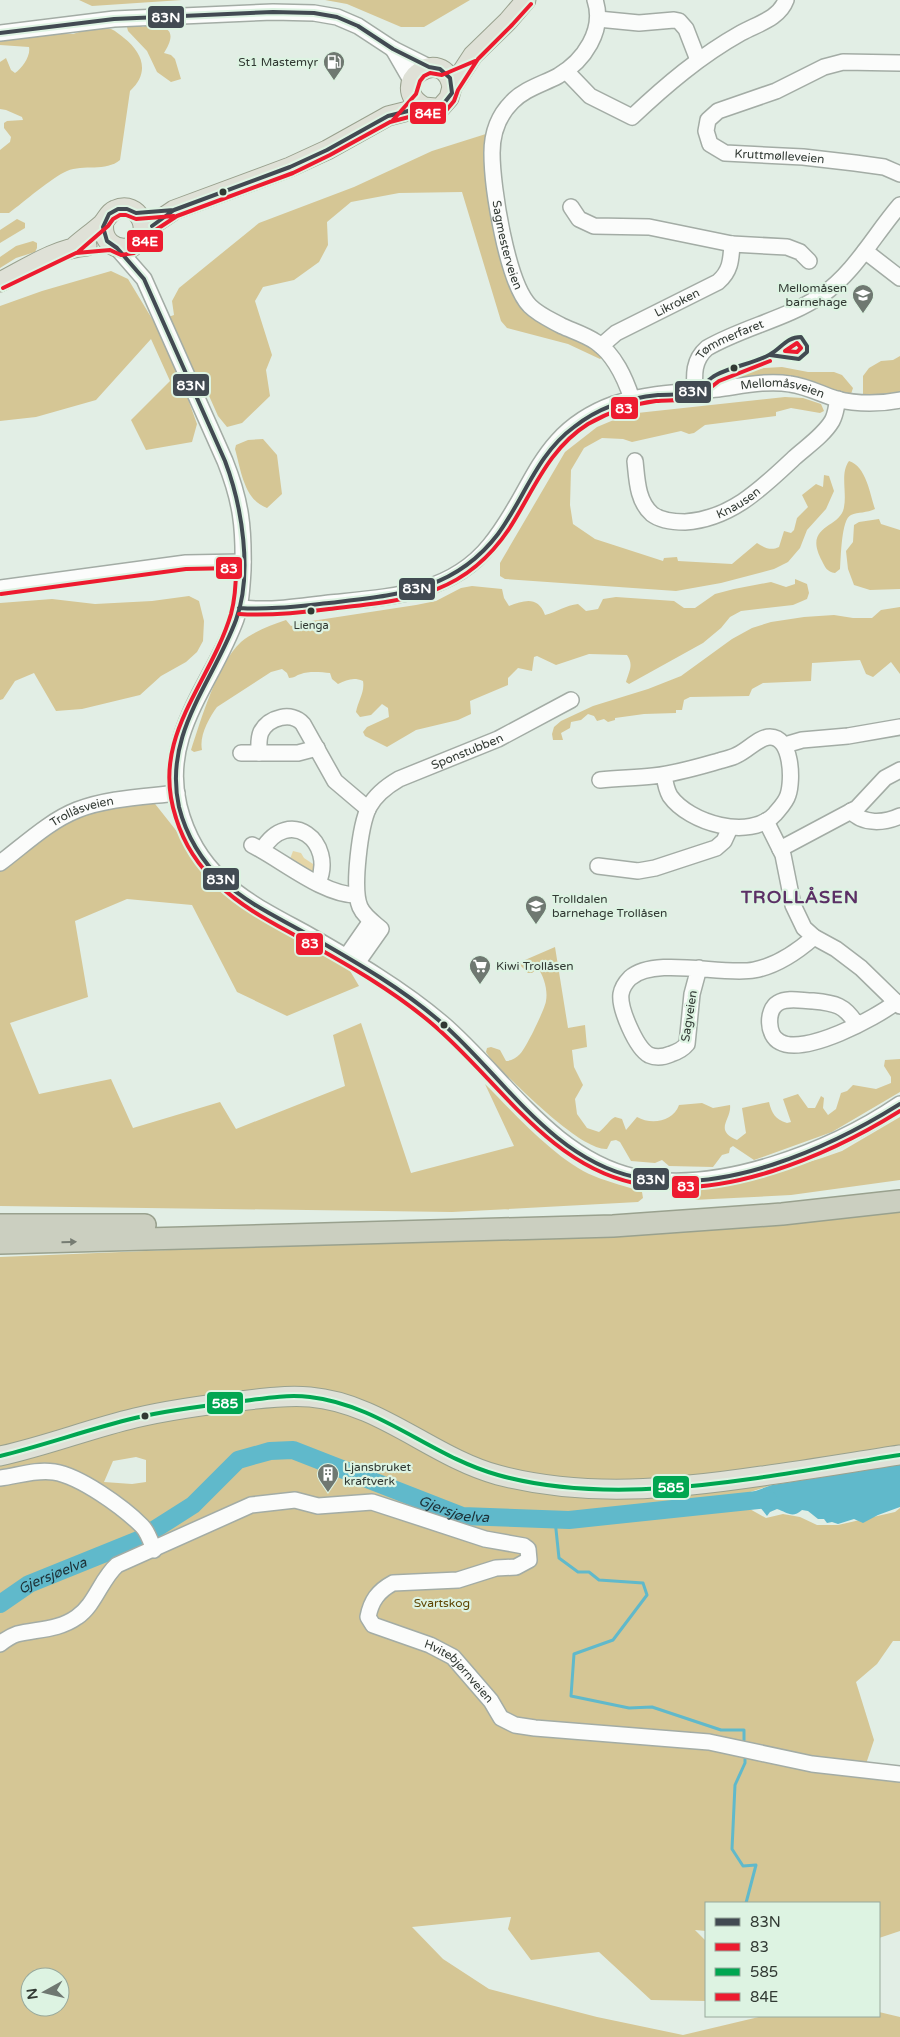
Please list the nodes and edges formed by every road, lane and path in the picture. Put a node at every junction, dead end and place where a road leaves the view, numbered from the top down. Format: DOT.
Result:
graph roads {
  1 [pos="526,0"];
  2 [pos="594,0"];
  3 [pos="786,0"];
  4 [pos="598,19"];
  5 [pos="0,33"];
  6 [pos="393,49"];
  7 [pos="474,55"];
  8 [pos="698,60"];
  9 [pos="900,63"];
  10 [pos="434,68"];
  11 [pos="566,71"];
  12 [pos="411,86"];
  13 [pos="452,87"];
  14 [pos="424,107"];
  15 [pos="388,116"];
  16 [pos="900,174"];
  17 [pos="900,205"];
  18 [pos="571,207"];
  19 [pos="174,210"];
  20 [pos="136,213"];
  21 [pos="104,222"];
  22 [pos="141,236"];
  23 [pos="732,244"];
  24 [pos="114,246"];
  25 [pos="74,247"];
  26 [pos="865,251"];
  27 [pos="808,261"];
  28 [pos="144,278"];
  29 [pos="900,278"];
  30 [pos="0,282"];
  31 [pos="601,346"];
  32 [pos="695,391"];
  33 [pos="632,399"];
  34 [pos="838,399"];
  35 [pos="900,400"];
  36 [pos="635,461"];
  37 [pos="243,562"];
  38 [pos="0,588"];
  39 [pos="239,608"];
  40 [pos="571,700"];
  41 [pos="900,727"];
  42 [pos="785,745"];
  43 [pos="317,748"];
  44 [pos="259,752"];
  45 [pos="241,753"];
  46 [pos="900,770"];
  47 [pos="664,775"];
  48 [pos="600,780"];
  49 [pos="177,793"];
  50 [pos="368,809"];
  51 [pos="851,812"];
  52 [pos="900,816"];
  53 [pos="766,821"];
  54 [pos="730,828"];
  55 [pos="780,849"];
  56 [pos="0,863"];
  57 [pos="598,866"];
  58 [pos="318,883"];
  59 [pos="356,895"];
  60 [pos="814,937"];
  61 [pos="351,960"];
  62 [pos="699,968"];
  63 [pos="898,1004"];
  64 [pos="857,1025"];
  65 [pos="900,1104"];
  66 [pos="900,1193"];
  67 [pos="900,1201"];
  68 [pos="0,1225"];
  69 [pos="0,1243"];
  70 [pos="900,1455"];
  71 [pos="0,1456"];
  72 [pos="0,1478"];
  73 [pos="149,1539"];
  74 [pos="0,1644"];
  75 [pos="900,1774"];
  1 -- 7 [label="main road"];
  2 -- 4 [label="street, Sagmesterveien"];
  3 -- 8 [label="street"];
  4 -- 8 [label="street"];
  4 -- 11 [label="street, Sagmesterveien"];
  5 -- 6 [label="street"];
  6 -- 10 [label="street"];
  6 -- 12 [label="street"];
  7 -- 10 [label="main road"];
  7 -- 13 [label="main road"];
  8 -- 11 [label="street"];
  9 -- 16 [label="street, Kruttmølleveien"];
  10 -- 12 [label="main road"];
  10 -- 13 [label="main road"];
  11 -- 31 [label="street, Sagmesterveien"];
  12 -- 14 [label="main road"];
  12 -- 15 [label="main road"];
  13 -- 14 [label="main road"];
  14 -- 15 [label="main road"];
  15 -- 19 [label="main road"];
  17 -- 26 [label="street, Tømmerfaret"];
  18 -- 23 [label="street"];
  19 -- 20 [label="main road"];
  19 -- 22 [label="main road"];
  20 -- 21 [label="main road"];
  20 -- 22 [label="main road"];
  21 -- 24 [label="main road"];
  21 -- 25 [label="main road"];
  22 -- 24 [label="main road"];
  22 -- 28 [label="street"];
  23 -- 27 [label="street"];
  23 -- 31 [label="street, Likroken"];
  24 -- 25 [label="main road"];
  24 -- 28 [label="street"];
  25 -- 30 [label="main road"];
  26 -- 29 [label="street"];
  26 -- 32 [label="street, Tømmerfaret"];
  28 -- 37 [label="street"];
  31 -- 33 [label="street, Sagmesterveien"];
  32 -- 33 [label="street, Mellomåsveien"];
  32 -- 34 [label="street, Mellomåsveien"];
  33 -- 39 [label="street, Mellomåsveien"];
  34 -- 35 [label="street, Mellomåsveien"];
  34 -- 36 [label="street, Knausen"];
  37 -- 38 [label="street"];
  37 -- 39 [label="street"];
  39 -- 49 [label="street"];
  40 -- 50 [label="street, Sponstubben"];
  41 -- 42 [label="street"];
  42 -- 47 [label="street"];
  42 -- 53 [label="street"];
  43 -- 44 [label="street"];
  43 -- 44 [label="street"];
  43 -- 50 [label="street"];
  44 -- 45 [label="street"];
  46 -- 51 [label="street"];
  47 -- 48 [label="street"];
  47 -- 54 [label="street"];
  49 -- 56 [label="street, Trollåsveien"];
  49 -- 61 [label="street"];
  50 -- 59 [label="street, Sponstubben"];
  51 -- 52 [label="street"];
  51 -- 55 [label="street"];
  53 -- 54 [label="street"];
  53 -- 55 [label="street"];
  54 -- 57 [label="street"];
  55 -- 60 [label="street"];
  58 -- 58 [label="street"];
  58 -- 59 [label="street"];
  59 -- 61 [label="street, Sponstubben"];
  60 -- 62 [label="street, Sagveien"];
  60 -- 63 [label="street"];
  61 -- 65 [label="street"];
  62 -- 62 [label="street, Sagveien"];
  63 -- 64 [label="street"];
  64 -- 64 [label="street"];
  66 -- 68 [label="highway"];
  69 -- 67 [label="highway, one-way"];
  70 -- 71 [label="main road"];
  72 -- 73 [label="street"];
  73 -- 74 [label="street"];
  73 -- 75 [label="street, Hvitebjørnveien"];
}
